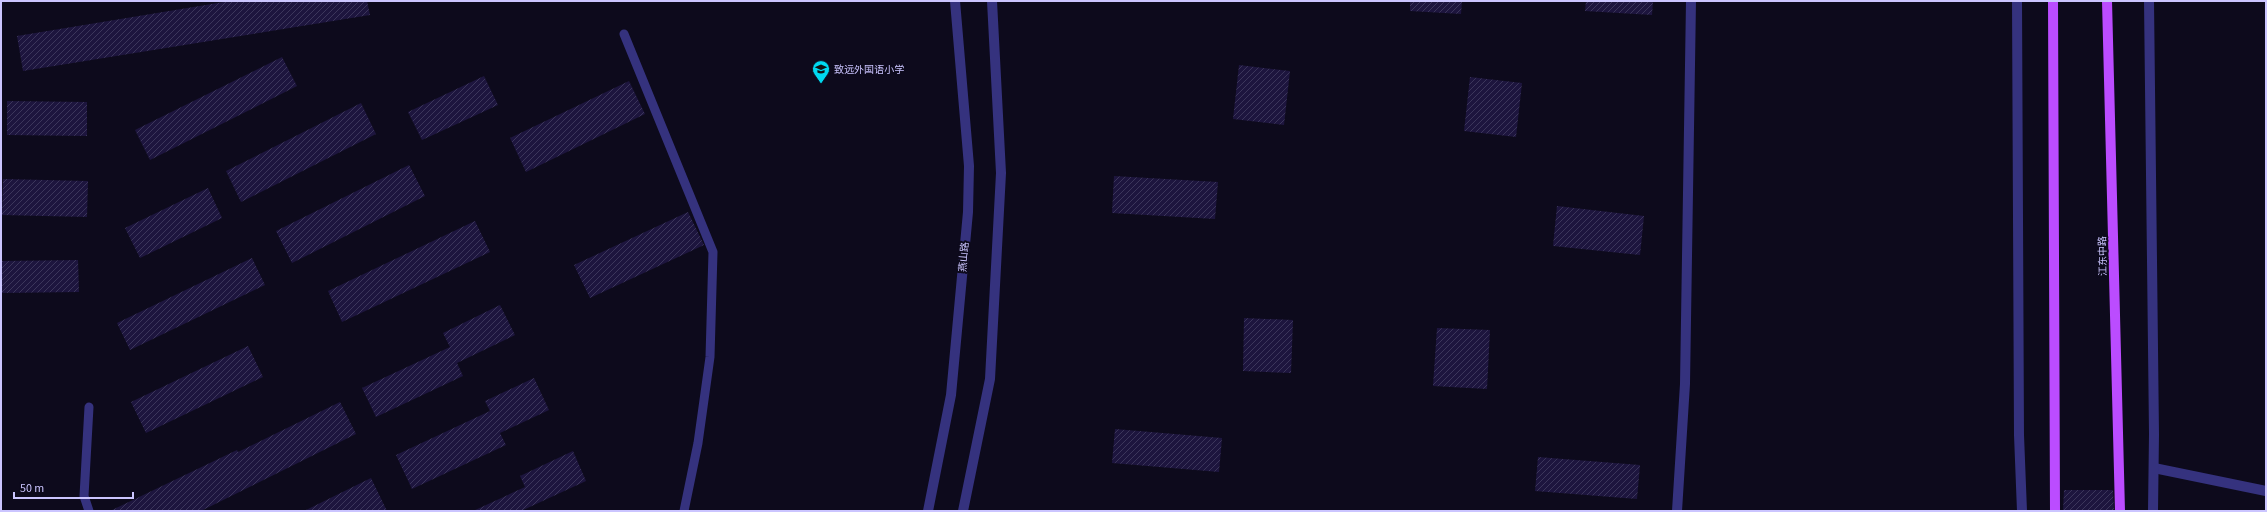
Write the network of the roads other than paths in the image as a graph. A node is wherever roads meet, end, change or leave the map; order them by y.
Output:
1 (955, 1) edge
2 (992, 1) edge
3 (1691, 1) edge
4 (2017, 1) edge
5 (2053, 1) edge
6 (2108, 1) edge
7 (2149, 1) edge
8 (624, 34) dead end
9 (89, 407) dead end
10 (2154, 468) junction
11 (2266, 491) edge
12 (89, 511) edge
13 (684, 511) edge
14 (928, 511) edge
15 (963, 511) edge
16 (1677, 511) edge
17 (2022, 511) edge
18 (2055, 511) edge
19 (2120, 511) edge
20 (2153, 511) edge

1 - 14 street, 燕山路
2 - 15 street
3 - 16 street
4 - 17 street
5 - 18 main road
6 - 19 main road, 江东中路
7 - 10 street
8 - 13 lane
9 - 12 lane
10 - 11 street
10 - 20 street

